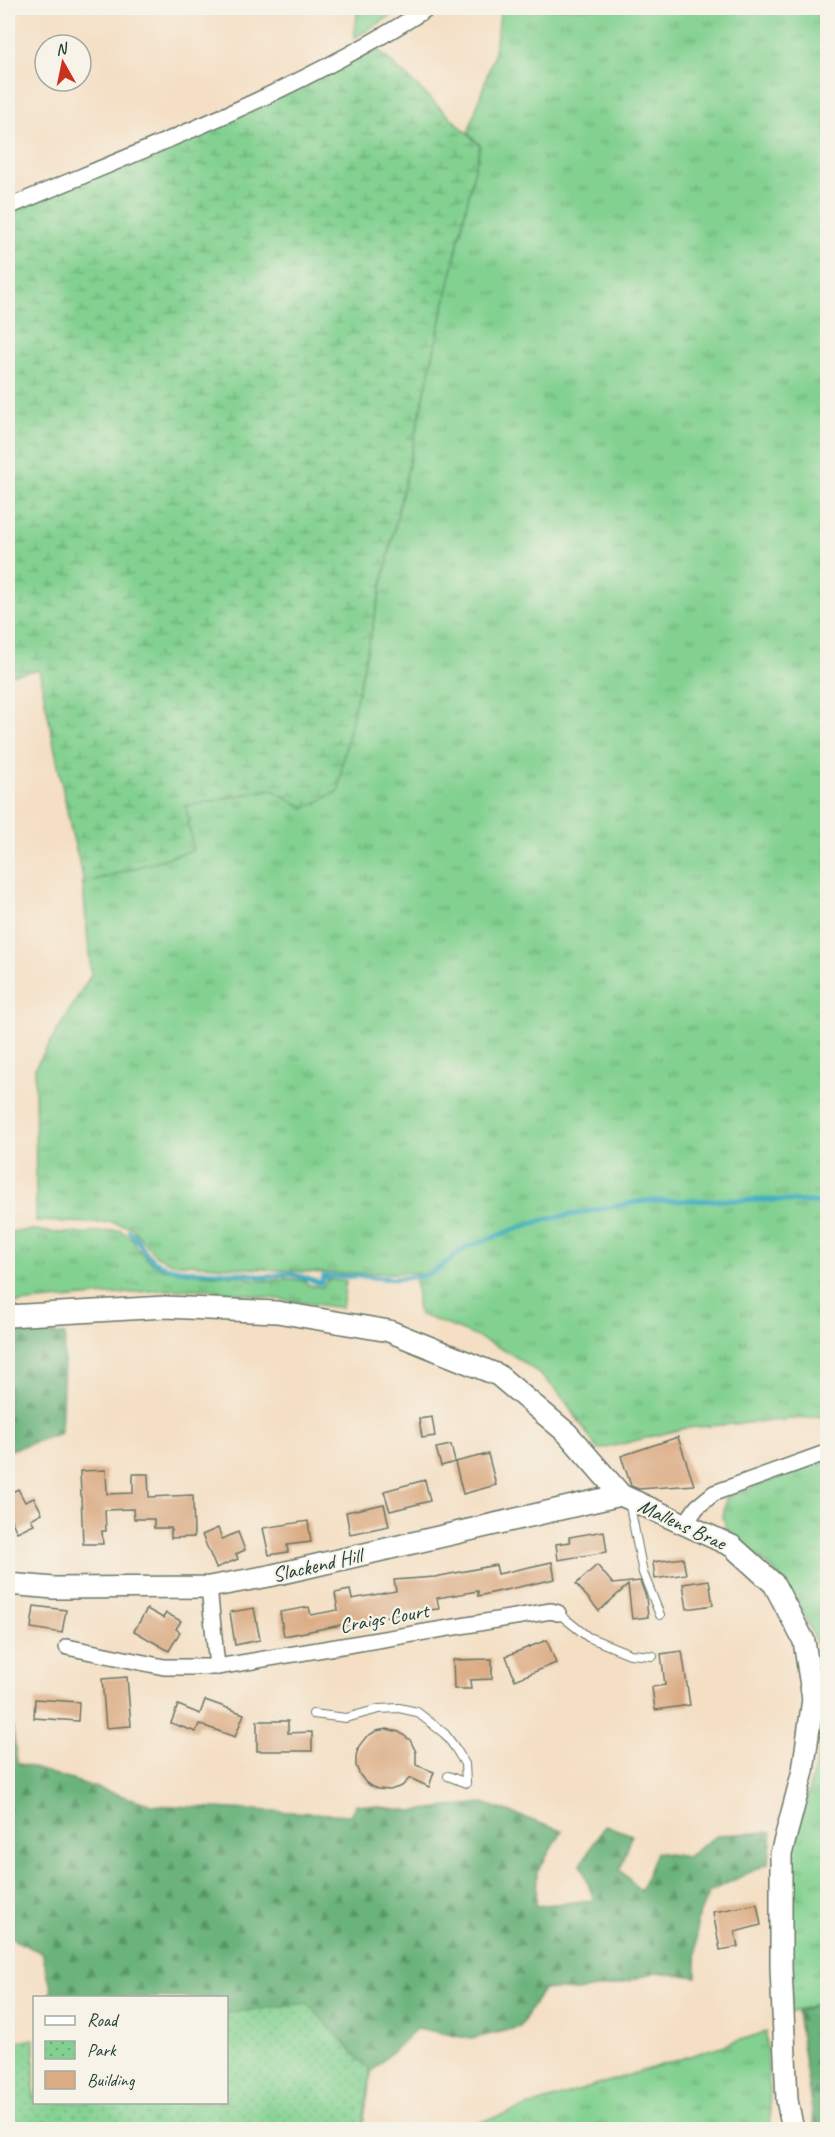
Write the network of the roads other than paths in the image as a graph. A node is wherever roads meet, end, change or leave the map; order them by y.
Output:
1 (428, 8) edge
2 (8, 207) edge
3 (8, 1316) edge
4 (828, 1452) edge
5 (625, 1497) junction
6 (685, 1524) junction
7 (8, 1584) edge
8 (209, 1587) junction
9 (558, 1613) joint
10 (660, 1615) dead end
11 (67, 1647) dead end
12 (653, 1656) dead end
13 (217, 1667) junction
14 (313, 1714) dead end
15 (448, 1776) dead end
16 (794, 2130) edge

1 - 2 street
3 - 5 main road
4 - 6 street
5 - 6 main road, Mallens Brae
5 - 8 main road, Slackend Hill
5 - 10 lane
6 - 16 main road, Mallens Brae
7 - 8 main road, Slackend Hill
8 - 13 street
9 - 12 lane
9 - 13 street, Craigs Court
11 - 13 street, Craigs Court
14 - 15 lane

